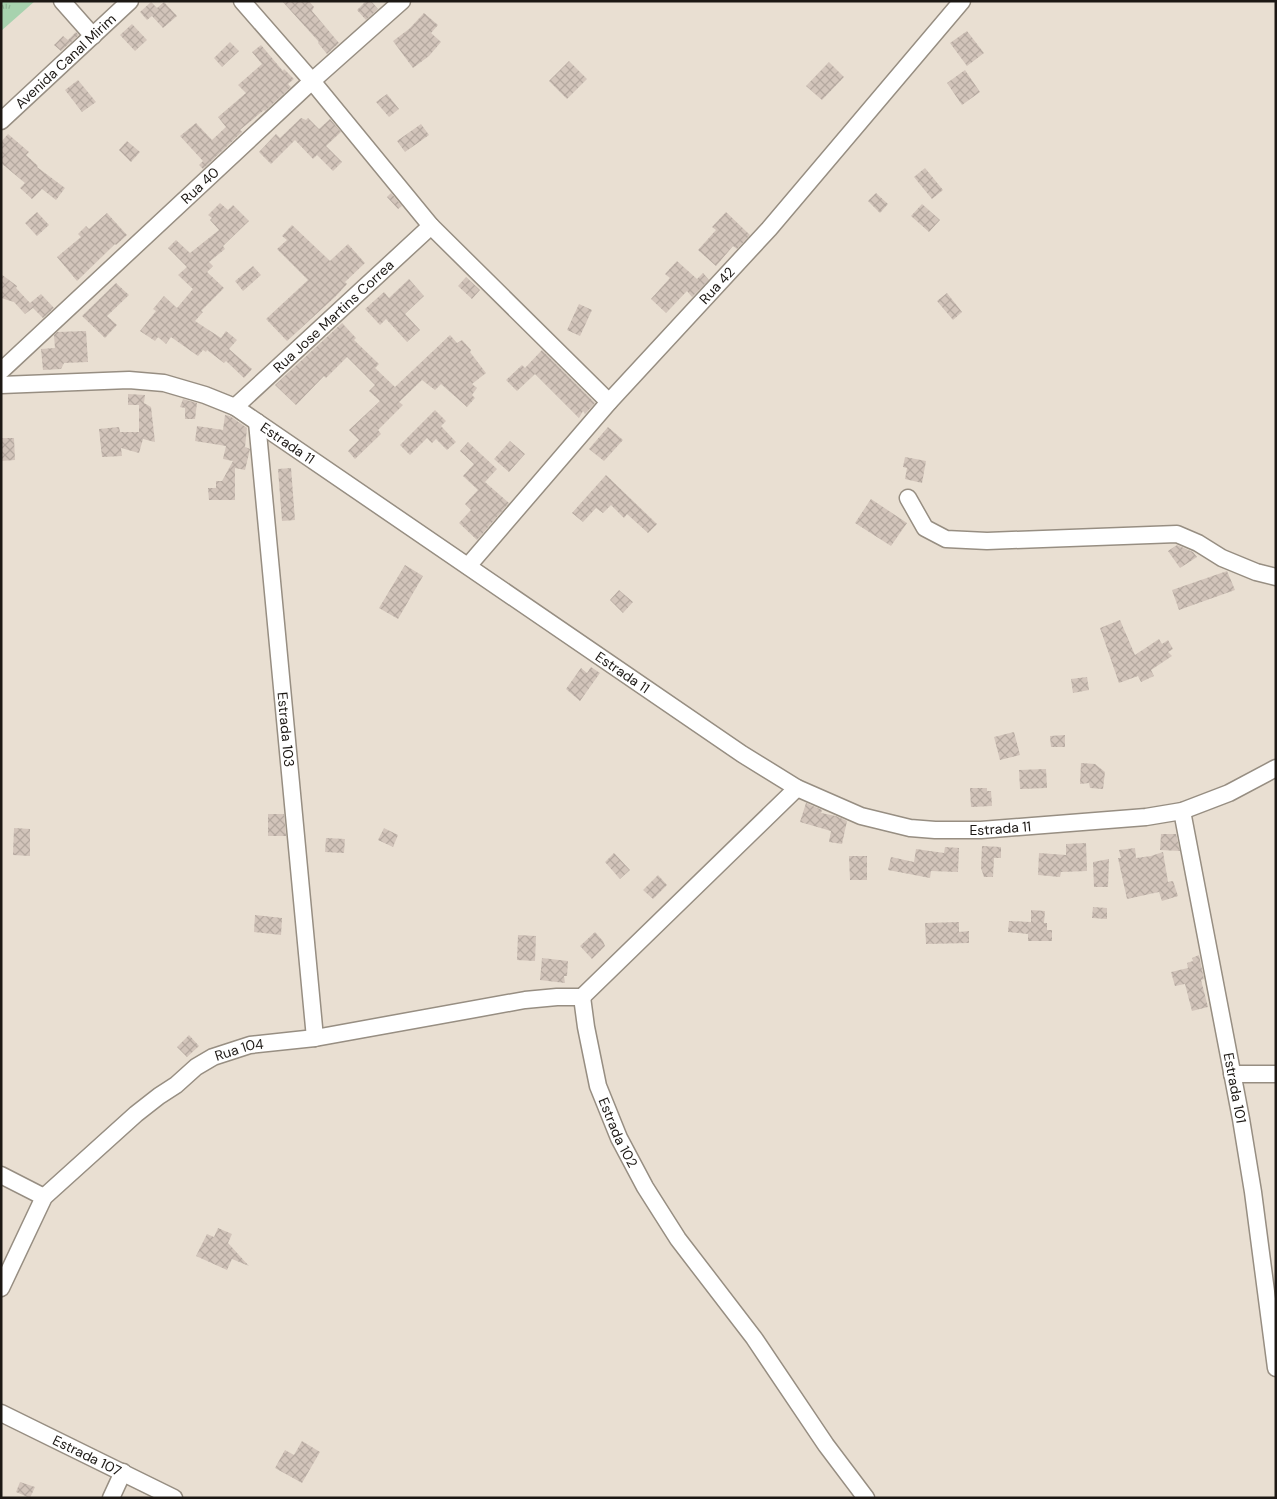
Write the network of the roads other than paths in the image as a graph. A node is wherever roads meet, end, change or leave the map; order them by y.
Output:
1 (62, 1) edge
2 (130, 1) edge
3 (242, 1) edge
4 (402, 1) edge
5 (962, 1) edge
6 (93, 36) junction
7 (312, 81) junction
8 (1, 121) edge
9 (432, 226) junction
10 (1, 371) edge
11 (1, 385) edge
12 (609, 402) junction
13 (235, 407) junction
14 (257, 422) junction
15 (908, 498) dead end
16 (468, 566) junction
17 (1276, 577) edge
18 (1276, 768) edge
19 (797, 788) junction
20 (1182, 811) junction
21 (582, 998) junction
22 (316, 1038) junction
23 (1232, 1074) junction
24 (1276, 1074) edge
25 (1, 1175) edge
26 (44, 1197) junction
27 (1, 1288) edge
28 (1276, 1368) edge
29 (1, 1413) edge
30 (123, 1472) junction
31 (111, 1498) edge
32 (174, 1498) edge
33 (866, 1498) edge

1 - 6 street
2 - 6 street, Avenida Canal Mirim
3 - 7 street
4 - 7 street, Rua 40
5 - 12 street, Rua 42
6 - 8 street, Avenida Canal Mirim
7 - 9 street
7 - 10 street, Rua 40
9 - 12 street
9 - 13 street, Rua Jose Martins Correa
11 - 13 street, Estrada 11
12 - 16 street, Rua 42
13 - 14 street, Estrada 11
14 - 16 street, Estrada 11
14 - 22 street, Estrada 103
15 - 17 street
16 - 19 street, Estrada 11
18 - 20 street, Estrada 11
19 - 20 street, Estrada 11
19 - 21 street
20 - 23 street, Estrada 101
21 - 22 street, Rua 104
21 - 33 street, Estrada 102
22 - 26 street, Rua 104
23 - 24 street
23 - 28 street, Estrada 101
25 - 26 street
26 - 27 street, Rua 104
29 - 30 street, Estrada 107
30 - 31 street
30 - 32 street, Estrada 107

